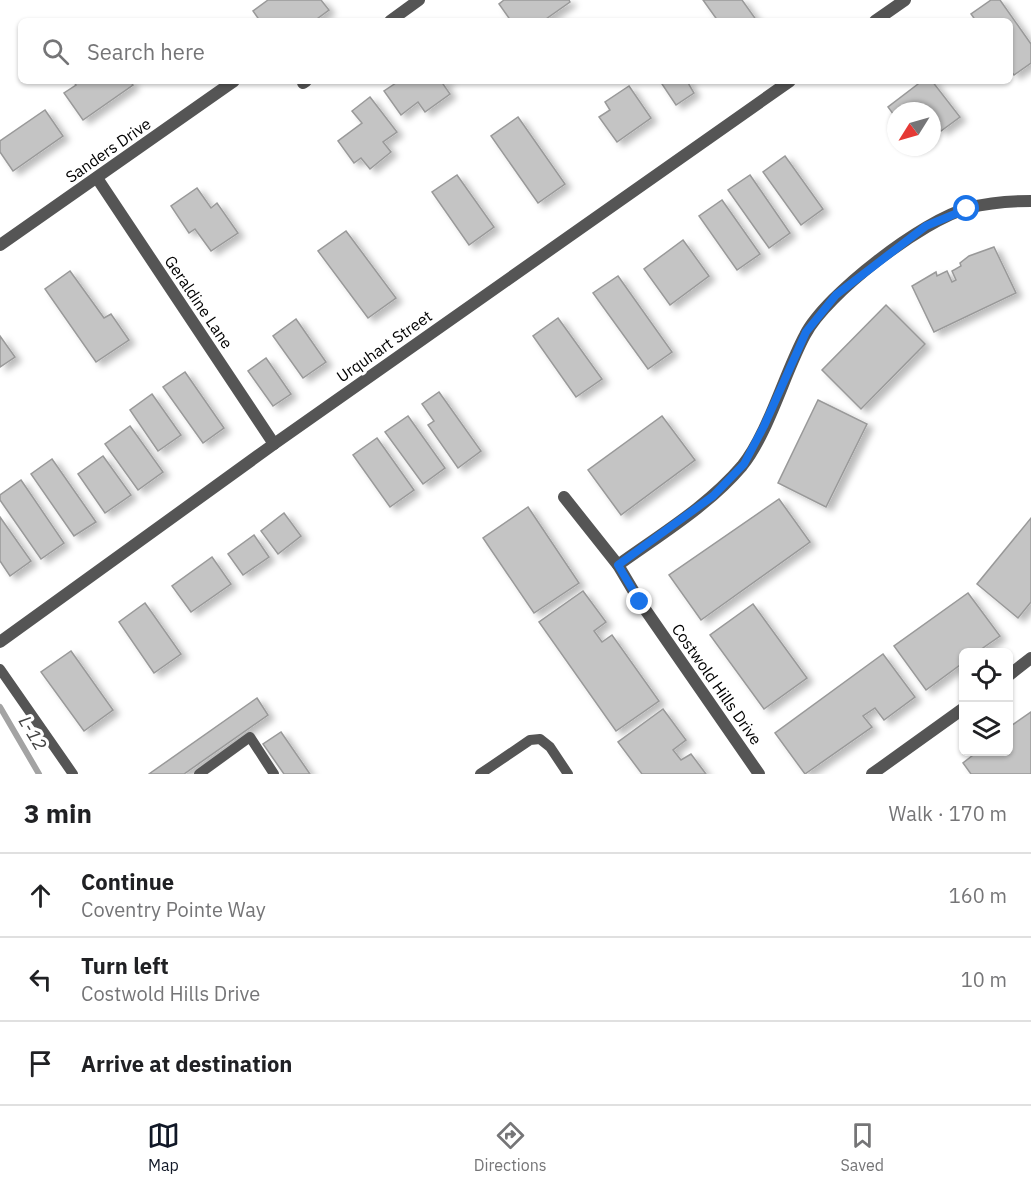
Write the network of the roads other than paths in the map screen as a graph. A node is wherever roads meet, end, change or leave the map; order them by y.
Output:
1 (419, 0) edge
2 (905, 0) edge
3 (394, 18) edge
4 (879, 18) edge
5 (230, 84) edge
6 (786, 84) edge
7 (97, 178) junction
8 (1031, 201) edge
9 (0, 245) edge
10 (274, 444) junction
11 (564, 497) dead end
12 (618, 565) junction
13 (0, 642) edge
14 (1031, 658) edge
15 (0, 669) edge
16 (1013, 672) edge
17 (959, 711) edge
18 (73, 774) edge
19 (200, 774) edge
20 (274, 774) edge
21 (480, 774) edge
22 (568, 774) edge
23 (759, 774) edge
24 (872, 774) edge

1 - 3 street
2 - 4 street
5 - 7 street, Sanders Drive
6 - 10 street, Urquhart Street
7 - 9 street, Sanders Drive
7 - 10 street, Geraldine Lane
8 - 12 street
10 - 13 street, Urquhart Street
11 - 12 street, Costwold Hills Drive
12 - 23 street, Costwold Hills Drive
14 - 16 street
15 - 18 lane
17 - 24 street
19 - 20 lane
21 - 22 lane

